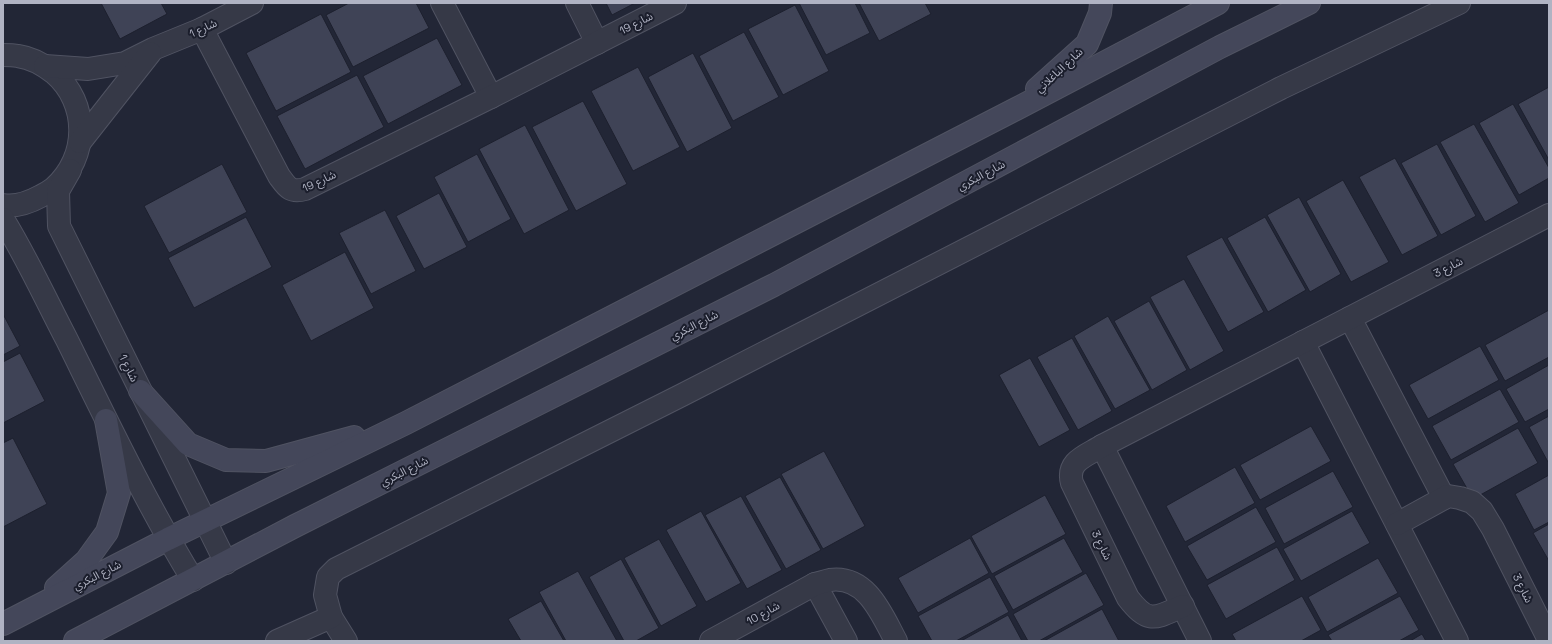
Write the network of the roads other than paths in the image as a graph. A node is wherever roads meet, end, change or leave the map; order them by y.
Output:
1 (252, 3) edge
2 (442, 3) edge
3 (577, 3) edge
4 (675, 3) edge
5 (1101, 3) edge
6 (1218, 3) edge
7 (1309, 3) edge
8 (1459, 3) edge
9 (202, 29) junction
10 (597, 43) junction
11 (153, 49) junction
12 (8, 52) edge
13 (45, 66) junction
14 (491, 98) junction
15 (1016, 109) junction
16 (80, 142) junction
17 (70, 170) junction
18 (3, 205) edge
19 (3, 219) edge
20 (1548, 219) edge
21 (1350, 318) junction
22 (1303, 342) junction
23 (140, 391) junction
24 (106, 420) junction
25 (406, 423) junction
26 (1102, 446) junction
27 (1444, 498) junction
28 (204, 521) junction
29 (1398, 524) junction
30 (168, 539) junction
31 (226, 563) junction
32 (193, 580) junction
33 (815, 584) junction
34 (1183, 606) junction
35 (32, 609) junction
36 (331, 617) junction
37 (3, 624) edge
38 (1549, 640) edge
39 (75, 641) edge
40 (277, 641) edge
41 (346, 641) edge
42 (711, 641) edge
43 (846, 641) edge
44 (896, 641) edge
45 (1200, 641) edge
46 (1457, 641) edge

1 - 9 street, شارع 1
2 - 14 street
3 - 10 street
4 - 10 street, شارع 19
5 - 15 main road, شارع الباغلاني
6 - 15 main road, شارع البكري
7 - 31 main road, شارع البكري
8 - 36 street
9 - 11 street, شارع 1
9 - 14 street, شارع 19
10 - 14 street, شارع 19
11 - 13 street, شارع 1
11 - 16 street, شارع 1
12 - 13 street
13 - 16 street
15 - 25 main road, شارع البكري
16 - 17 street
17 - 18 street
17 - 23 street, شارع 1
19 - 24 street
20 - 21 street, شارع 3
21 - 22 street, شارع 3
21 - 27 street
22 - 26 street, شارع 3
22 - 29 street
23 - 25 main road
23 - 28 street, شارع 1
24 - 30 street
24 - 35 main road
25 - 28 main road, شارع البكري
26 - 34 street
26 - 34 street, شارع 3
27 - 29 street
27 - 38 street, شارع 3
28 - 30 main road, شارع البكري
28 - 31 street, شارع 1
29 - 46 street
30 - 32 street
30 - 35 main road, شارع البكري
31 - 32 main road, شارع البكري
32 - 39 main road, شارع البكري
33 - 42 street, شارع 10
33 - 43 street
33 - 44 street, شارع 10
34 - 45 street
35 - 37 main road, شارع البكري
36 - 40 street
36 - 41 street

